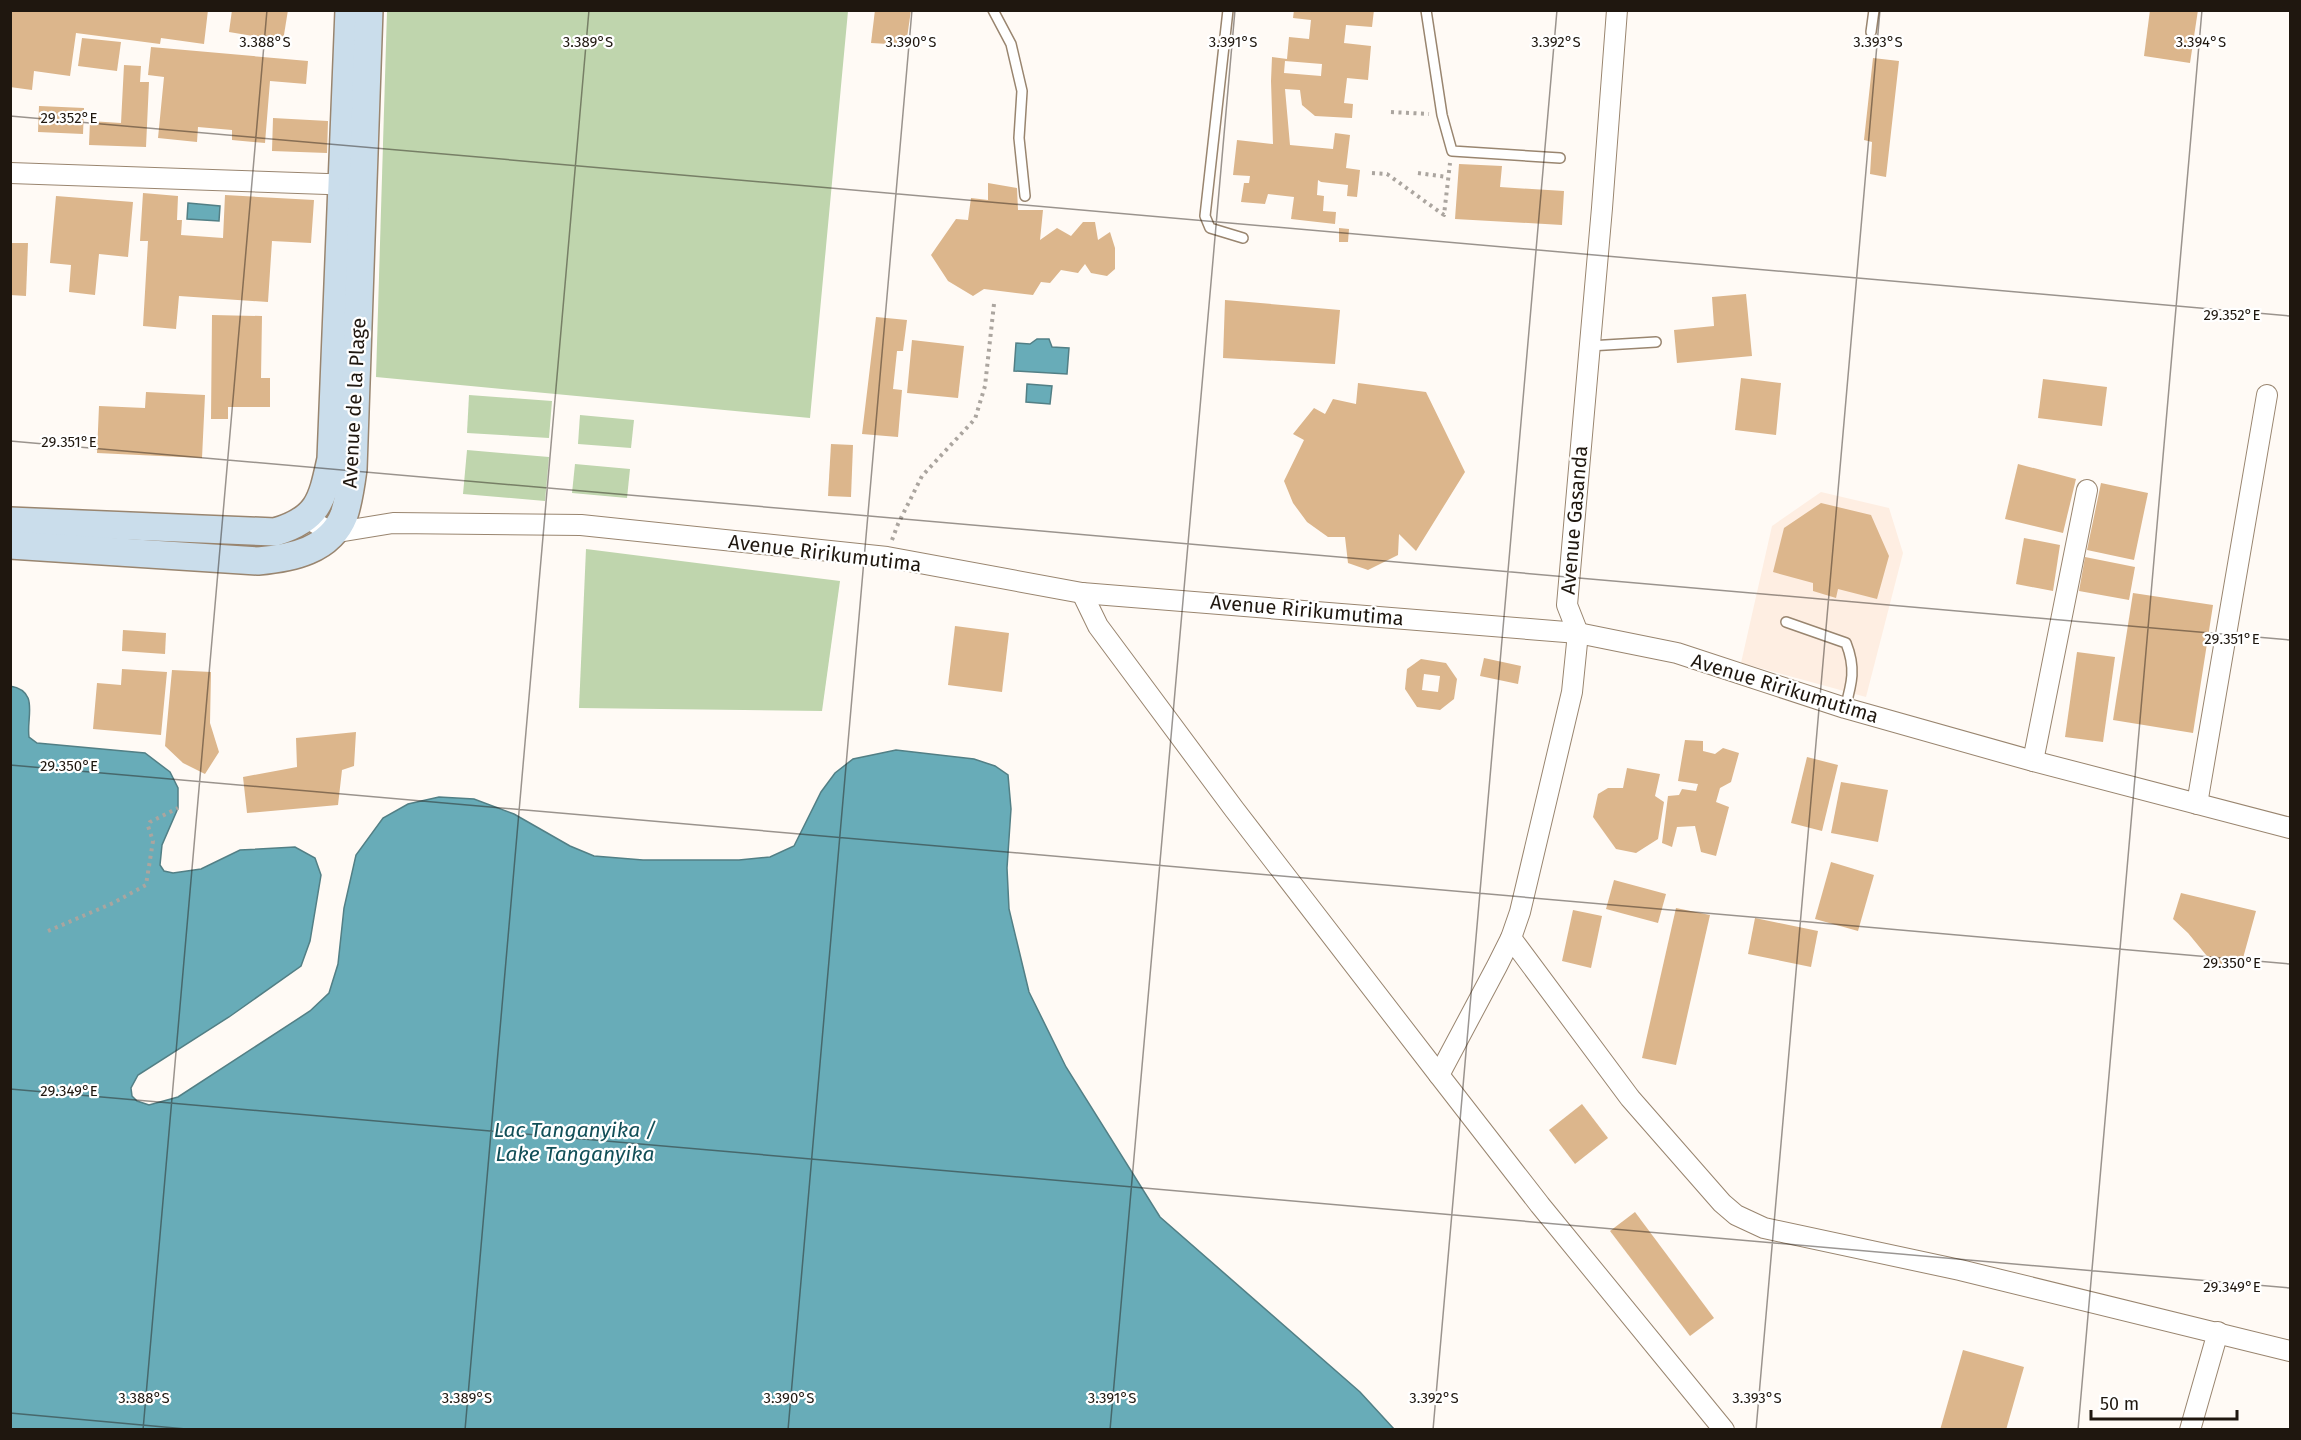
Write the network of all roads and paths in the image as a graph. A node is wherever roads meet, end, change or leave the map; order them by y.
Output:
1 (349, 10) edge
2 (369, 10) edge
3 (993, 10) edge
4 (1228, 10) edge
5 (1426, 10) edge
6 (1617, 10) edge
7 (1874, 10) edge
8 (1871, 32) dead end
9 (1391, 112) dead end
10 (1442, 114) junction
11 (1452, 151) junction
12 (1560, 158) dead end
13 (10, 173) edge
14 (1372, 173) dead end
15 (1418, 173) dead end
16 (1448, 177) junction
17 (353, 185) junction
18 (1025, 196) dead end
19 (1243, 238) dead end
20 (994, 304) dead end
21 (1656, 342) dead end
22 (1589, 346) junction
23 (2267, 394) dead end
24 (2088, 490) dead end
25 (307, 518) junction
26 (10, 521) edge
27 (332, 533) junction
28 (10, 545) edge
29 (887, 557) junction
30 (1082, 593) junction
31 (1786, 622) dead end
32 (1578, 633) junction
33 (1845, 708) junction
34 (2032, 761) junction
35 (2197, 804) junction
36 (178, 808) dead end
37 (2290, 828) edge
38 (48, 931) dead end
39 (1511, 939) junction
40 (1438, 1075) junction
41 (2218, 1332) junction
42 (2290, 1351) edge
43 (1724, 1430) edge
44 (2190, 1430) edge

1 - 17 main road, Avenue de la Plage
2 - 17 main road, Avenue de la Plage
3 - 18 lane
4 - 19 lane
5 - 10 lane
6 - 22 street, Avenue Gasanda
7 - 8 lane
9 - 10 path
10 - 11 lane
11 - 12 lane
11 - 16 path
13 - 17 street
14 - 16 path
15 - 16 path
17 - 25 main road, Avenue de la Plage
17 - 27 main road, Avenue de la Plage
20 - 29 path
21 - 22 lane
22 - 32 street, Avenue Gasanda
23 - 35 street
24 - 34 street
25 - 26 main road
25 - 27 street
27 - 28 main road, Avenue de la Plage
27 - 29 street, Avenue Ririkumutima
29 - 30 street, Avenue Ririkumutima
30 - 32 street, Avenue Ririkumutima
30 - 40 street
31 - 33 lane
32 - 33 street, Avenue Ririkumutima
32 - 39 street, Avenue Gasanda
33 - 34 street, Avenue Ririkumutima
34 - 35 street, Avenue Ririkumutima
35 - 37 street, Avenue Ririkumutima
36 - 38 path
39 - 40 street, Avenue Gasanda
39 - 41 street
40 - 43 street
41 - 42 street
41 - 44 street

